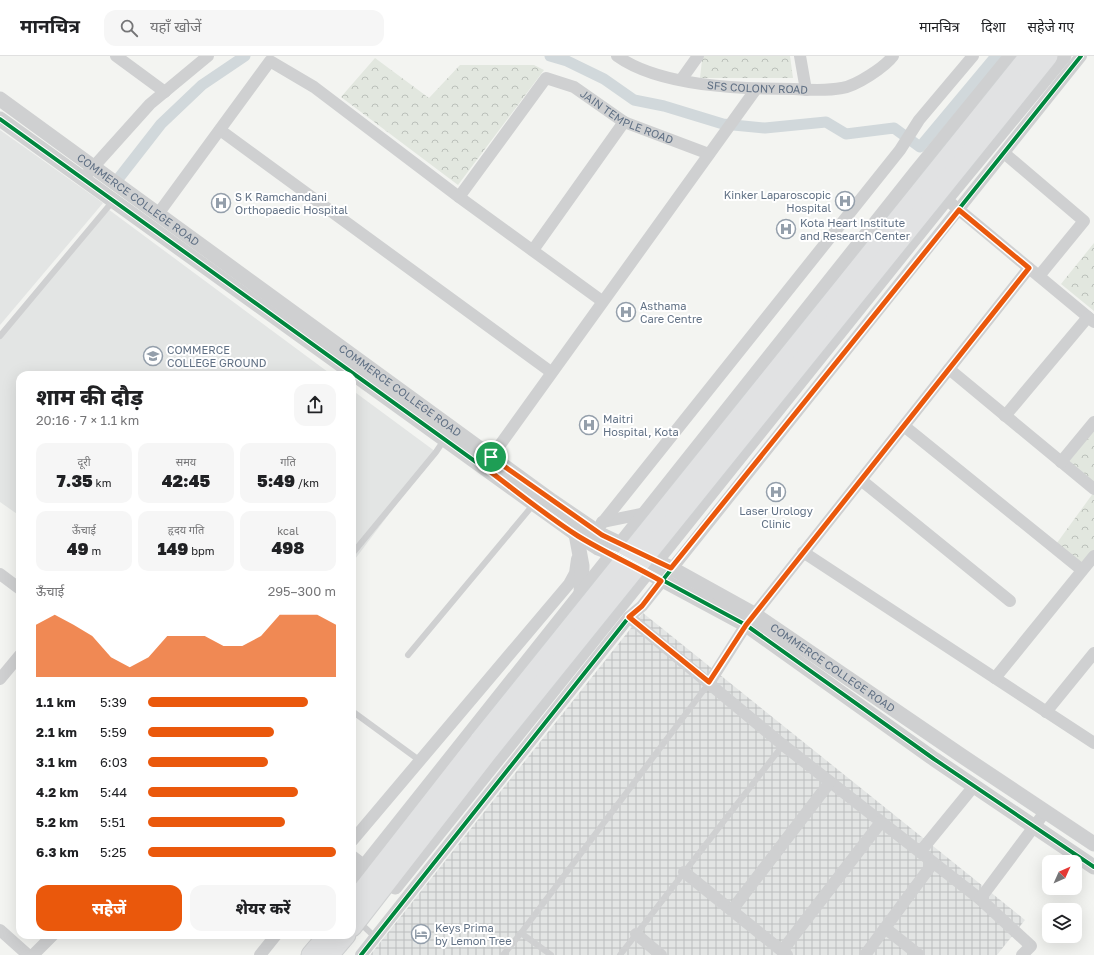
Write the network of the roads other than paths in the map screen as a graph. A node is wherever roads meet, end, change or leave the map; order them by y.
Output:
1 (116, 56) edge
2 (208, 56) edge
3 (617, 56) edge
4 (698, 56) edge
5 (800, 56) edge
6 (893, 56) edge
7 (973, 56) edge
8 (1011, 56) edge
9 (1029, 56) edge
10 (1048, 56) edge
11 (1064, 56) edge
12 (1082, 56) edge
13 (681, 80) junction
14 (756, 89) junction
15 (806, 90) junction
16 (165, 92) junction
17 (0, 99) edge
18 (0, 119) edge
19 (624, 122) junction
20 (220, 130) junction
21 (1004, 153) junction
22 (709, 154) junction
23 (93, 166) junction
24 (84, 179) junction
25 (459, 197) junction
26 (946, 199) junction
27 (114, 202) junction
28 (959, 210) junction
29 (158, 214) junction
30 (1089, 224) edge
31 (533, 250) junction
32 (1029, 268) junction
33 (1039, 276) junction
34 (602, 301) junction
35 (1091, 319) edge
36 (0, 336) edge
37 (949, 369) junction
38 (349, 371) edge
39 (551, 372) junction
40 (356, 376) edge
41 (1005, 416) junction
42 (1094, 422) edge
43 (904, 426) junction
44 (444, 439) junction
45 (487, 462) junction
46 (1061, 462) junction
47 (861, 480) junction
48 (1094, 489) edge
49 (534, 504) junction
50 (646, 513) junction
51 (680, 530) junction
52 (587, 539) junction
53 (694, 540) junction
54 (356, 549) edge
55 (618, 549) junction
56 (804, 552) junction
57 (1094, 556) edge
58 (655, 561) junction
59 (671, 568) junction
60 (1082, 570) junction
61 (646, 572) junction
62 (0, 574) edge
63 (661, 581) junction
64 (16, 587) edge
65 (581, 595) junction
66 (1010, 601) dead end
67 (629, 617) junction
68 (750, 619) junction
69 (1094, 653) edge
70 (408, 655) dead end
71 (16, 659) edge
72 (995, 678) junction
73 (0, 679) edge
74 (709, 682) junction
75 (1046, 712) junction
76 (356, 714) edge
77 (1094, 743) edge
78 (485, 744) junction
79 (783, 745) junction
80 (419, 760) junction
81 (830, 782) junction
82 (974, 786) junction
83 (1045, 812) junction
84 (881, 822) junction
85 (1033, 826) junction
86 (356, 836) edge
87 (1094, 844) edge
88 (920, 852) junction
89 (359, 862) edge
90 (933, 863) junction
91 (1094, 867) edge
92 (684, 872) junction
93 (980, 899) junction
94 (732, 910) junction
95 (356, 917) edge
96 (885, 928) junction
97 (0, 930) edge
98 (521, 933) junction
99 (636, 934) junction
100 (375, 937) junction
101 (49, 939) edge
102 (273, 939) edge
103 (325, 939) edge
104 (343, 939) edge
105 (784, 953) edge
106 (28, 955) edge
107 (33, 955) edge
108 (260, 955) edge
109 (311, 955) edge
110 (329, 955) edge
111 (361, 955) edge
112 (503, 955) edge
113 (551, 955) edge
114 (620, 955) edge
115 (661, 955) edge
116 (865, 955) edge
117 (919, 955) edge
118 (1022, 955) edge

1 - 16 street
2 - 16 street
3 - 13 street, SFS COLONY ROAD
4 - 13 street
5 - 15 street
6 - 15 street, SFS COLONY ROAD
7 - 52 street
8 - 50 street
9 - 78 main road, bridge
10 - 78 main road, bridge
11 - 26 street
12 - 21 street
13 - 14 street, SFS COLONY ROAD
14 - 15 street, SFS COLONY ROAD
14 - 22 street
16 - 23 street
17 - 23 street, COMMERCE COLLEGE ROAD
18 - 24 street
19 - 22 street, JAIN TEMPLE ROAD
19 - 25 street, JAIN TEMPLE ROAD
19 - 31 street
20 - 25 street
20 - 29 street
20 - 39 street
21 - 28 street
21 - 30 street
22 - 34 street
23 - 24 street
23 - 29 street, COMMERCE COLLEGE ROAD
24 - 27 street
25 - 31 street
26 - 28 street
26 - 51 street
27 - 36 lane
27 - 38 street
28 - 32 street
28 - 53 street
29 - 45 street, COMMERCE COLLEGE ROAD
30 - 33 street
31 - 34 street
32 - 33 street
32 - 37 street
33 - 35 street
34 - 39 street
35 - 41 street
37 - 41 street
37 - 43 street
39 - 45 street
40 - 44 street
41 - 46 street
42 - 46 street
43 - 47 street
43 - 60 street
44 - 45 street
44 - 54 lane
45 - 49 street
45 - 52 street, COMMERCE COLLEGE ROAD
46 - 48 street
47 - 56 street
47 - 66 street
49 - 52 street
49 - 70 lane
50 - 52 street
50 - 55 street
51 - 53 street
51 - 58 street
52 - 55 street
52 - 65 street
52 - 80 street
53 - 59 street
55 - 58 street, COMMERCE COLLEGE ROAD
55 - 61 street
55 - 65 street
56 - 68 street
56 - 72 street
57 - 60 street
58 - 59 street, COMMERCE COLLEGE ROAD
58 - 61 street
59 - 63 street
59 - 68 street, COMMERCE COLLEGE ROAD
60 - 72 street
61 - 63 street
61 - 95 street
62 - 64 street
63 - 67 street
63 - 68 street
65 - 89 street
67 - 74 street
67 - 100 street
68 - 74 street
68 - 82 street
68 - 83 street, COMMERCE COLLEGE ROAD
69 - 75 street
71 - 73 street
72 - 75 street
74 - 79 street
74 - 98 lane
75 - 77 street
76 - 80 lane
78 - 95 main road
79 - 81 street
79 - 92 lane
80 - 86 street
81 - 84 street
81 - 94 street
82 - 85 street
82 - 88 street
83 - 85 street
83 - 87 street, COMMERCE COLLEGE ROAD
84 - 88 street
84 - 105 street
85 - 91 street
85 - 93 street
88 - 90 street
90 - 93 street
90 - 96 street
92 - 94 street
92 - 99 lane
93 - 118 street
94 - 105 street
95 - 100 lane
96 - 116 street
96 - 117 street
97 - 106 street
98 - 112 lane
98 - 113 lane
99 - 114 lane
99 - 115 street
100 - 111 street
101 - 107 street
102 - 108 street
103 - 109 main road
104 - 110 main road

